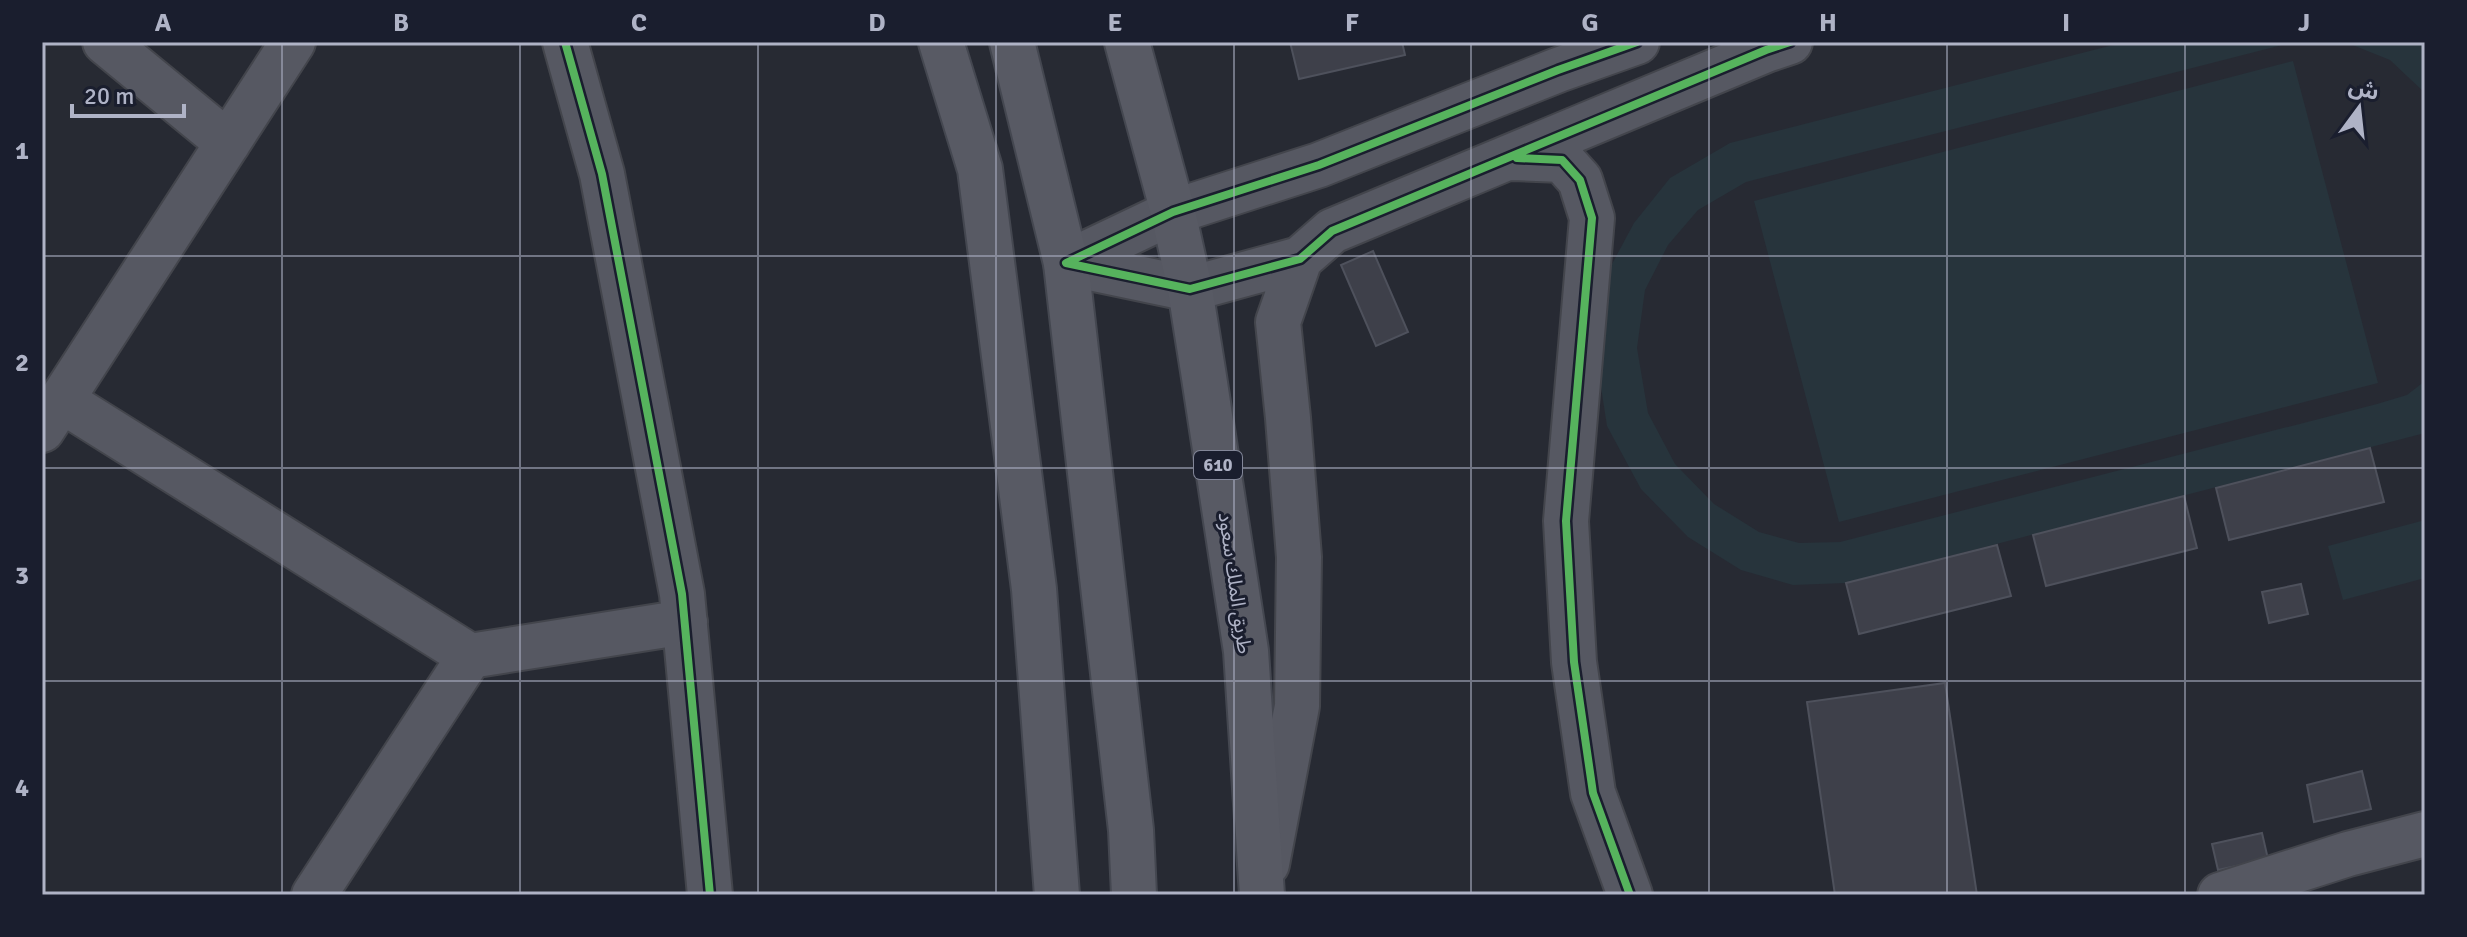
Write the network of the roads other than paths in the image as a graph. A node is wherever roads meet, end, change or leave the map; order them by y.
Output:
1 (105, 42) edge
2 (293, 42) edge
3 (565, 42) edge
4 (941, 42) edge
5 (1012, 42) edge
6 (1127, 42) edge
7 (1637, 42) edge
8 (1790, 42) edge
9 (228, 143) junction
10 (1509, 158) junction
11 (1173, 212) junction
12 (1300, 259) junction
13 (1066, 263) junction
14 (1190, 289) junction
15 (52, 415) edge
16 (685, 622) junction
17 (470, 656) junction
18 (2425, 834) edge
19 (1262, 892) edge
20 (314, 895) edge
21 (710, 895) edge
22 (1057, 895) edge
23 (1134, 895) edge
24 (1630, 895) edge
25 (2220, 895) edge

1 - 9 street
2 - 9 street
3 - 16 street
4 - 22 main road
5 - 13 main road
6 - 11 main road, طريق الملك سعود / 610
7 - 11 street
8 - 10 street
9 - 15 street
10 - 12 street
10 - 24 street
11 - 13 street
11 - 14 main road, طريق الملك سعود / 610
12 - 14 street
12 - 19 street
13 - 14 street
13 - 23 main road
14 - 19 main road, طريق الملك سعود / 610
15 - 17 street
16 - 17 street
16 - 21 street
17 - 20 street
18 - 25 street

